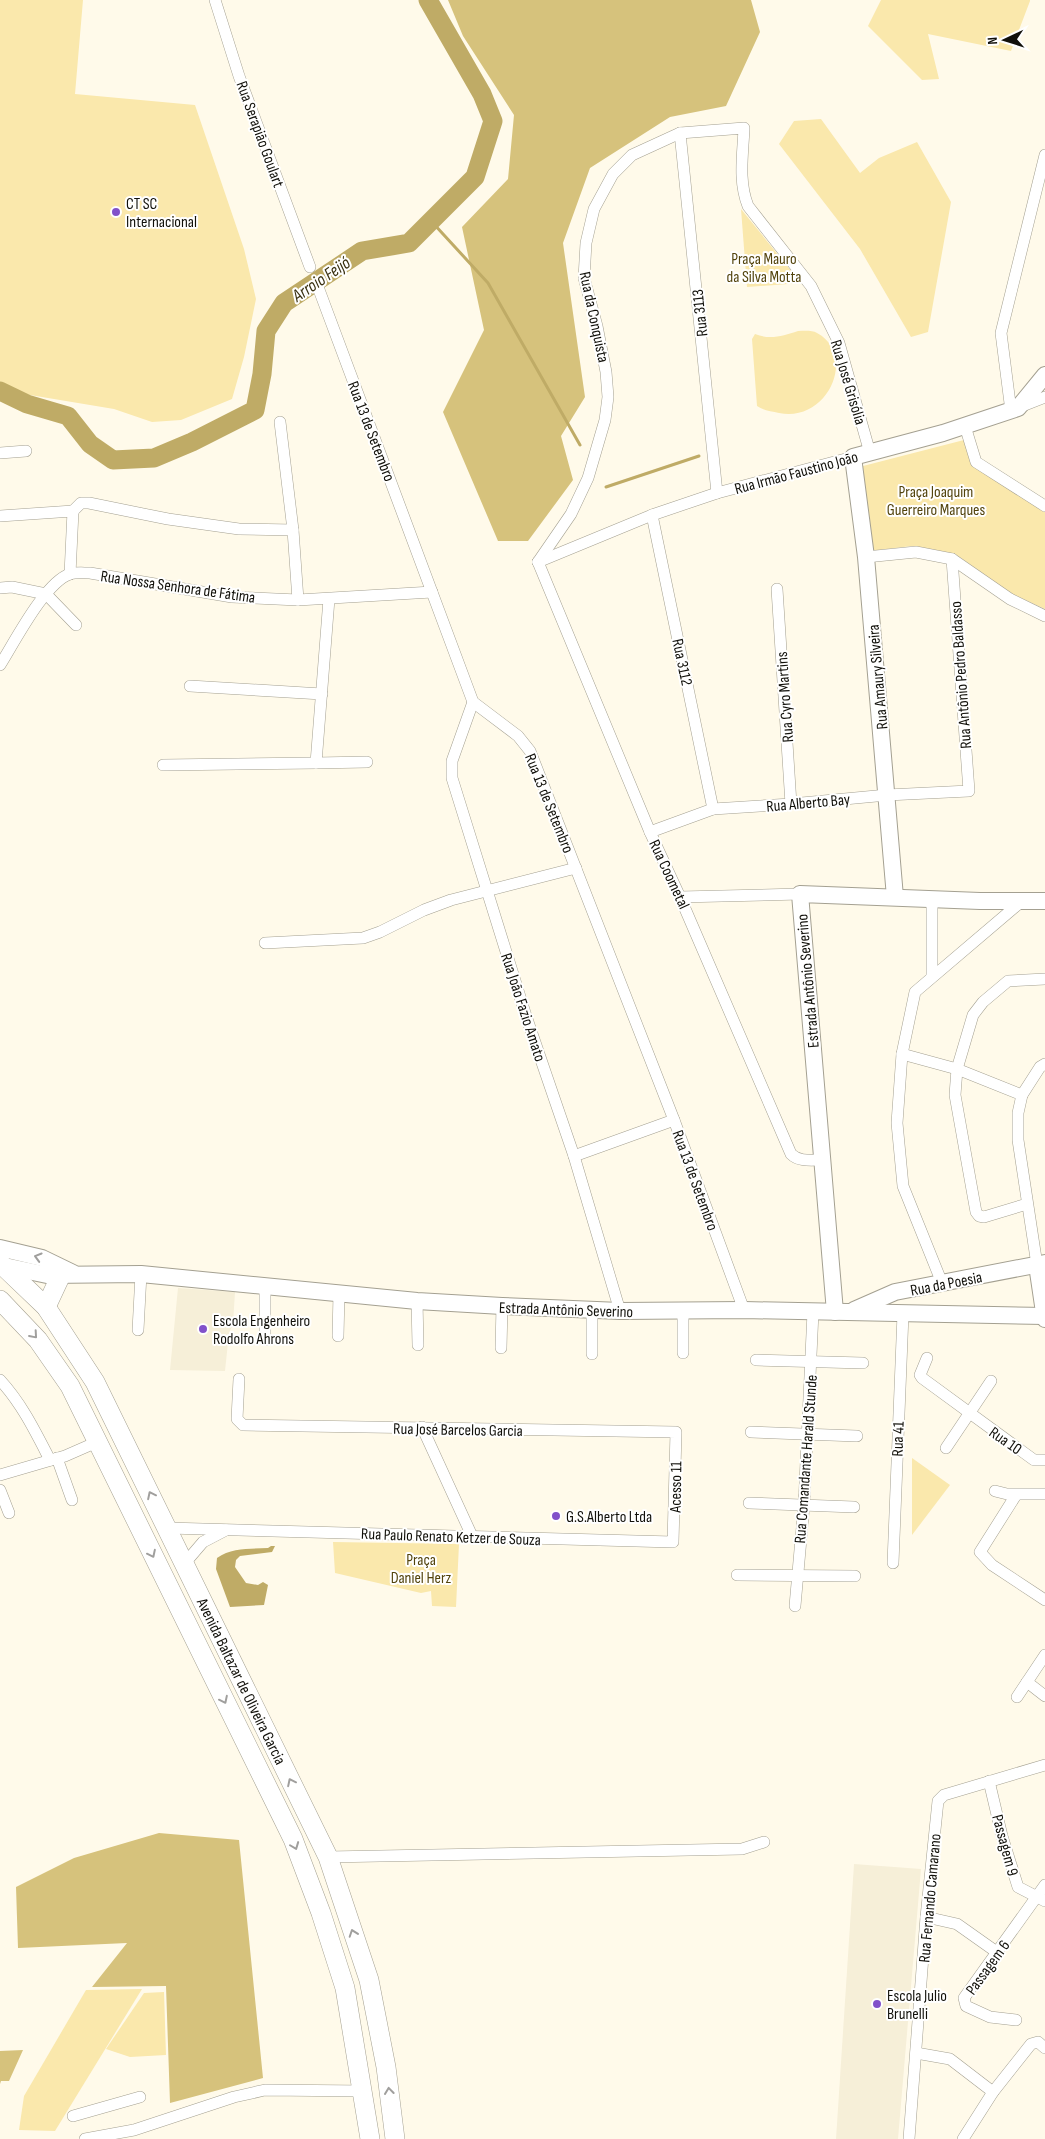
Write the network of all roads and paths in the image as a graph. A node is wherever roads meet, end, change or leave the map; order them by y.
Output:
1 (216, 0) edge
2 (744, 128) joint
3 (680, 133) junction
4 (1045, 155) edge
5 (310, 267) dead end
6 (318, 287) dead end
7 (1045, 375) edge
8 (1045, 397) edge
9 (1015, 409) junction
10 (280, 422) dead end
11 (965, 426) junction
12 (26, 451) dead end
13 (870, 453) junction
14 (0, 454) edge
15 (854, 457) junction
16 (717, 493) junction
17 (1045, 506) edge
18 (73, 510) junction
19 (652, 515) junction
20 (0, 516) edge
21 (293, 530) junction
22 (866, 557) junction
23 (952, 559) junction
24 (538, 562) junction
25 (70, 574) junction
26 (0, 588) edge
27 (777, 590) dead end
28 (432, 592) junction
29 (46, 594) junction
30 (329, 599) junction
31 (298, 600) junction
32 (1045, 616) edge
33 (76, 624) dead end
34 (0, 665) edge
35 (190, 686) dead end
36 (322, 694) junction
37 (473, 702) junction
38 (367, 762) dead end
39 (316, 763) junction
40 (163, 765) dead end
41 (969, 791) joint
42 (888, 795) junction
43 (791, 804) junction
44 (713, 809) junction
45 (650, 832) junction
46 (576, 868) junction
47 (488, 889) junction
48 (800, 894) junction
49 (680, 897) junction
50 (895, 897) junction
51 (932, 899) junction
52 (1022, 901) junction
53 (1045, 901) edge
54 (265, 943) dead end
55 (932, 976) junction
56 (1045, 979) edge
57 (902, 1054) junction
58 (1045, 1064) edge
59 (957, 1069) junction
60 (1022, 1095) junction
61 (674, 1120) junction
62 (574, 1156) junction
63 (822, 1160) junction
64 (1027, 1204) junction
65 (0, 1248) edge
66 (1041, 1264) edge
67 (2, 1265) edge
68 (67, 1274) junction
69 (141, 1274) junction
70 (942, 1283) junction
71 (265, 1285) junction
72 (339, 1294) junction
73 (0, 1300) edge
74 (417, 1301) junction
75 (502, 1306) junction
76 (46, 1307) junction
77 (592, 1310) junction
78 (744, 1310) junction
79 (620, 1311) junction
80 (683, 1312) junction
81 (813, 1312) junction
82 (842, 1312) junction
83 (903, 1314) junction
84 (1045, 1317) edge
85 (138, 1330) dead end
86 (338, 1336) dead end
87 (265, 1340) dead end
88 (418, 1345) dead end
89 (501, 1348) dead end
90 (683, 1353) dead end
91 (592, 1354) dead end
92 (927, 1358) dead end
93 (756, 1360) dead end
94 (811, 1362) junction
95 (863, 1363) dead end
96 (239, 1379) dead end
97 (0, 1380) edge
98 (991, 1381) dead end
99 (969, 1414) junction
100 (422, 1427) junction
101 (676, 1432) joint
102 (750, 1432) dead end
103 (808, 1435) junction
104 (858, 1436) dead end
105 (97, 1442) junction
106 (946, 1448) dead end
107 (53, 1459) junction
108 (1045, 1460) edge
109 (0, 1476) edge
110 (0, 1490) edge
111 (995, 1491) dead end
112 (1016, 1494) junction
113 (1045, 1494) edge
114 (72, 1500) dead end
115 (749, 1503) dead end
116 (804, 1506) junction
117 (854, 1507) dead end
118 (9, 1513) dead end
119 (168, 1528) junction
120 (228, 1529) junction
121 (472, 1536) junction
122 (674, 1542) joint
123 (185, 1563) junction
124 (893, 1564) dead end
125 (737, 1575) dead end
126 (798, 1575) junction
127 (855, 1576) dead end
128 (1045, 1600) edge
129 (795, 1606) dead end
130 (1045, 1655) edge
131 (1027, 1682) junction
132 (1045, 1696) edge
133 (1017, 1697) dead end
134 (1045, 1765) edge
135 (989, 1781) junction
136 (764, 1842) dead end
137 (328, 1857) junction
138 (1045, 1884) edge
139 (1041, 1899) edge
140 (926, 1917) junction
141 (998, 1953) junction
142 (1016, 2020) dead end
143 (1045, 2048) edge
144 (916, 2053) junction
145 (364, 2091) junction
146 (994, 2092) junction
147 (140, 2097) dead end
148 (73, 2116) dead end
149 (85, 2139) edge
150 (370, 2139) edge
151 (395, 2139) edge
152 (909, 2139) edge
153 (963, 2139) edge

1 - 5 street, Rua Serapião Goulart
2 - 3 street, Rua da Conquista
2 - 13 street, Rua José Grisólia
3 - 16 street, Rua 3113
3 - 24 street, Rua da Conquista
4 - 9 street
6 - 28 street, Rua 13 de Setembro
7 - 9 street
8 - 9 street
9 - 11 street, Rua Irmão Faustino João
10 - 21 street
11 - 13 street, Rua Irmão Faustino João
11 - 17 street
12 - 14 street
13 - 15 street, Rua Irmão Faustino João
15 - 16 street, Rua Irmão Faustino João
15 - 22 street, Rua Amaury Silveira
16 - 19 street, Rua Irmão Faustino João
18 - 20 street
18 - 21 street
18 - 25 street
19 - 24 street, Rua Irmão Faustino João
19 - 44 street, Rua 3112
21 - 31 street
22 - 23 street
22 - 42 street, Rua Amaury Silveira
23 - 32 street
23 - 41 street, Rua Antônio Pedro Baldasso
24 - 45 street, Rua Coometal
25 - 29 street
25 - 31 street, Rua Nossa Senhora de Fátima
26 - 29 street
27 - 43 street, Rua Cyro Martins
28 - 30 street, Rua Nossa Senhora de Fátima
28 - 37 street, Rua 13 de Setembro
29 - 33 street
29 - 34 street
30 - 31 street, Rua Nossa Senhora de Fátima
30 - 36 street
35 - 36 street
36 - 39 street
37 - 46 street, Rua 13 de Setembro
37 - 47 street, Rua João Fazio Amato
38 - 39 street
39 - 40 street
41 - 42 street, Rua Alberto Bay
42 - 43 street, Rua Alberto Bay
42 - 50 street, Rua Amaury Silveira
43 - 44 street, Rua Alberto Bay
44 - 45 street, Rua Alberto Bay
45 - 49 street, Rua Coometal
46 - 47 street
46 - 61 street, Rua 13 de Setembro
47 - 54 street
47 - 62 street, Rua João Fazio Amato
48 - 49 street
48 - 50 street, Estrada Antônio Severino
48 - 63 street, Estrada Antônio Severino
49 - 63 street, Rua Coometal
50 - 51 street, Estrada Antônio Severino
51 - 52 street, Estrada Antônio Severino
51 - 55 street
52 - 53 street, Estrada Antônio Severino
52 - 55 street
55 - 57 street
56 - 59 street
57 - 59 street
57 - 70 street
58 - 60 street
59 - 60 street
59 - 64 street
60 - 64 street
61 - 62 street
61 - 78 street, Rua 13 de Setembro
62 - 79 street, Rua João Fazio Amato
63 - 82 street, Estrada Antônio Severino
64 - 66 street
68 -> 65 street, Estrada Antônio Severino
66 - 70 street, Rua da Poesia
66 - 84 street
67 - 68 street, Estrada Antônio Severino
67 - 76 main road, Avenida Baltazar de Oliveira Garcia
68 - 69 street, Estrada Antônio Severino
68 - 76 main road
69 - 71 street, Estrada Antônio Severino
69 - 85 street
70 - 82 street, Rua da Poesia
71 - 72 street, Estrada Antônio Severino
71 - 87 street
72 - 74 street, Estrada Antônio Severino
72 - 86 street
73 -> 105 main road, Avenida Baltazar de Oliveira Garcia
74 - 75 street, Estrada Antônio Severino
74 - 88 street
75 - 77 street, Estrada Antônio Severino
75 - 89 street
119 -> 76 main road, Avenida Baltazar de Oliveira Garcia
77 - 79 street, Estrada Antônio Severino
77 - 91 street
78 - 80 street, Estrada Antônio Severino
78 - 81 street, Estrada Antônio Severino
79 - 80 street, Estrada Antônio Severino
80 - 90 street
81 - 82 street, Estrada Antônio Severino
81 - 94 street, Rua Comandante Harald Stunde
82 - 83 street, Estrada Antônio Severino
83 - 84 street, Estrada Antônio Severino
83 - 124 street, Rua 41
92 - 99 street, Rua 10
93 - 94 street
94 - 95 street
94 - 103 street, Rua Comandante Harald Stunde
96 - 100 street, Rua José Barcelos Garcia
97 - 107 street
98 - 99 street
99 - 106 street
99 - 108 street, Rua 10
100 - 101 street, Rua José Barcelos Garcia
100 - 121 street
101 - 122 street, Acesso 11
102 - 103 street
103 - 104 street
103 - 116 street, Rua Comandante Harald Stunde
105 - 107 street
105 -> 145 main road, Avenida Baltazar de Oliveira Garcia
107 - 109 street
107 - 114 street
110 - 118 street
111 - 112 street
112 - 113 street
112 - 128 street
115 - 116 street
116 - 117 street
116 - 126 street, Rua Comandante Harald Stunde
119 - 120 street, Rua Paulo Renato Ketzer de Souza
119 - 123 main road, Avenida Baltazar de Oliveira Garcia
120 - 121 street, Rua Paulo Renato Ketzer de Souza
120 - 123 street, Rua Paulo Renato Ketzer de Souza
121 - 122 street, Rua Paulo Renato Ketzer de Souza
137 -> 123 main road, Avenida Baltazar de Oliveira Garcia
125 - 126 street
126 - 127 street
126 - 129 street, Rua Comandante Harald Stunde
130 - 131 street
131 - 132 street
131 - 133 street
134 - 135 street, Rua Fernando Camarano
135 - 139 street, Passagem 9
135 - 140 street, Rua Fernando Camarano
136 - 137 street
151 -> 137 main road, Avenida Baltazar de Oliveira Garcia
138 - 139 street, Passagem 6
139 - 141 street, Passagem 6
140 - 141 street
140 - 144 street, Rua Fernando Camarano
141 - 142 street, Passagem 6
143 - 146 street
144 - 146 street
144 - 152 street, Rua Fernando Camarano
145 - 149 street
145 - 150 main road, Avenida Baltazar de Oliveira Garcia
146 - 153 street
147 - 148 street

